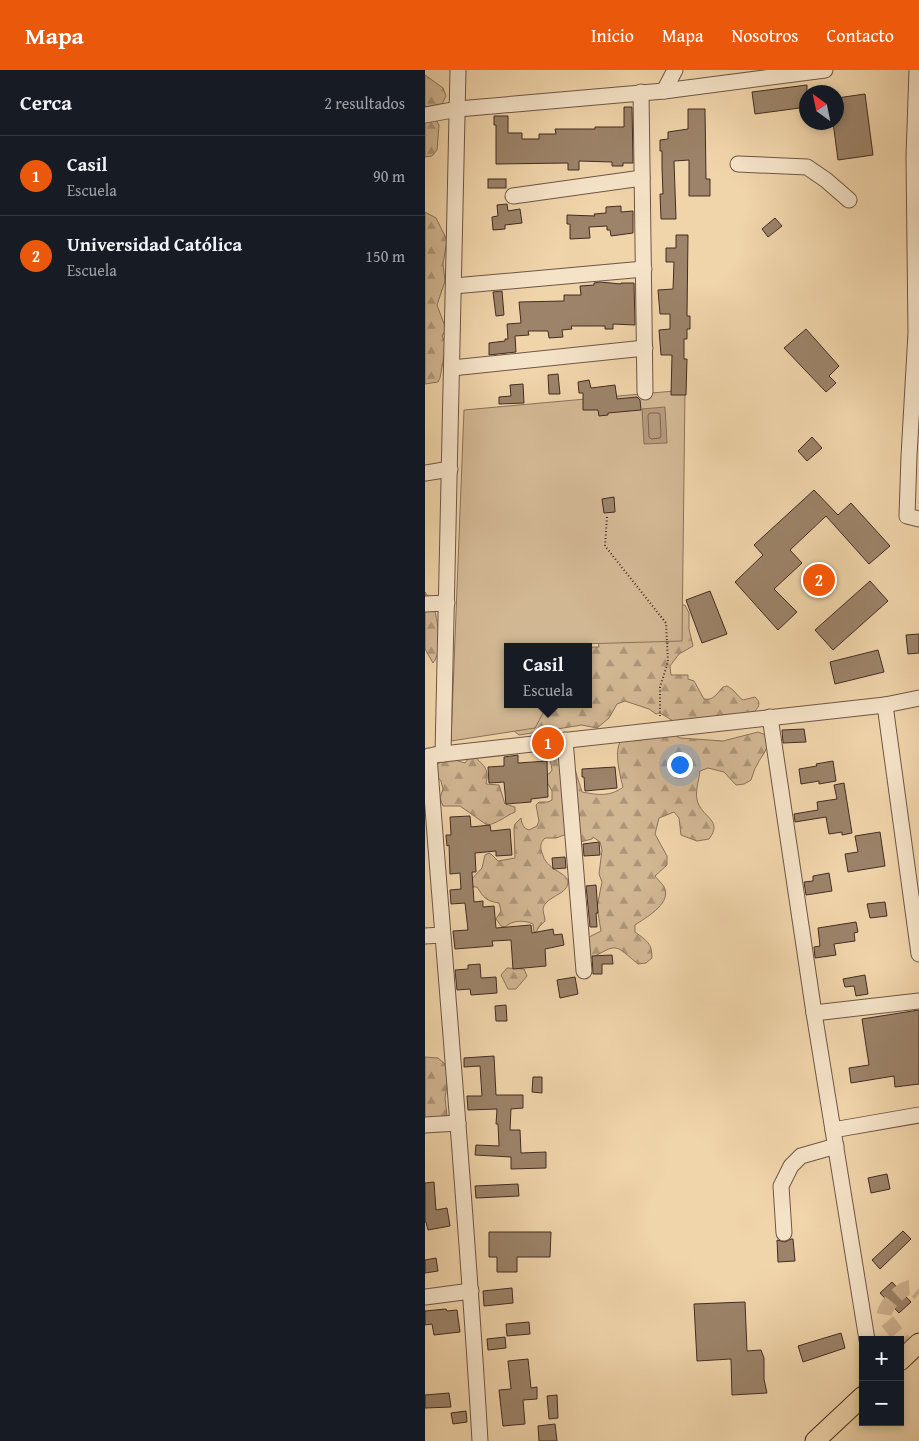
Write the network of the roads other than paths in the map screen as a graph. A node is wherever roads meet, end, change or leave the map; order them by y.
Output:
1 (459, 70) edge
2 (675, 70) edge
3 (825, 70) edge
4 (917, 70) edge
5 (664, 91) junction
6 (641, 92) junction
7 (457, 109) junction
8 (425, 115) edge
9 (916, 157) edge
10 (738, 164) dead end
11 (643, 178) junction
12 (513, 196) dead end
13 (849, 200) dead end
14 (644, 268) junction
15 (454, 286) junction
16 (917, 333) edge
17 (645, 348) junction
18 (452, 368) junction
19 (645, 392) dead end
20 (450, 469) junction
21 (425, 473) edge
22 (913, 518) edge
23 (425, 604) edge
24 (447, 604) junction
25 (919, 698) edge
26 (885, 705) junction
27 (770, 717) junction
28 (565, 740) junction
29 (432, 755) edge
30 (442, 935) junction
31 (425, 936) edge
32 (919, 954) edge
33 (584, 971) dead end
34 (919, 1001) edge
35 (814, 1013) junction
36 (919, 1116) edge
37 (458, 1123) junction
38 (425, 1125) edge
39 (833, 1130) junction
40 (836, 1146) junction
41 (784, 1233) dead end
42 (471, 1290) junction
43 (425, 1297) edge
44 (866, 1336) edge
45 (919, 1343) edge
46 (904, 1357) edge
47 (859, 1400) edge
48 (480, 1441) edge
49 (815, 1441) edge

1 - 7 street
2 - 5 street
3 - 5 street
4 - 9 street
5 - 6 street
6 - 7 street
6 - 11 street
7 - 8 street
7 - 15 street
9 - 16 street
10 - 13 street
11 - 12 street
11 - 14 street
14 - 15 street
14 - 17 street
15 - 18 street
16 - 22 street
17 - 18 street
17 - 19 street
18 - 20 street
20 - 21 street
20 - 24 street
23 - 24 street
24 - 29 street
25 - 26 street
26 - 27 street
26 - 32 street
27 - 28 street
27 - 35 street
28 - 29 street
28 - 33 street
29 - 30 street
30 - 31 street
30 - 37 street
34 - 35 street
35 - 39 street
36 - 39 street
37 - 38 street
37 - 42 street
39 - 40 street
40 - 41 street
40 - 44 street
42 - 43 street
42 - 48 street
45 - 46 main road
47 - 49 main road

